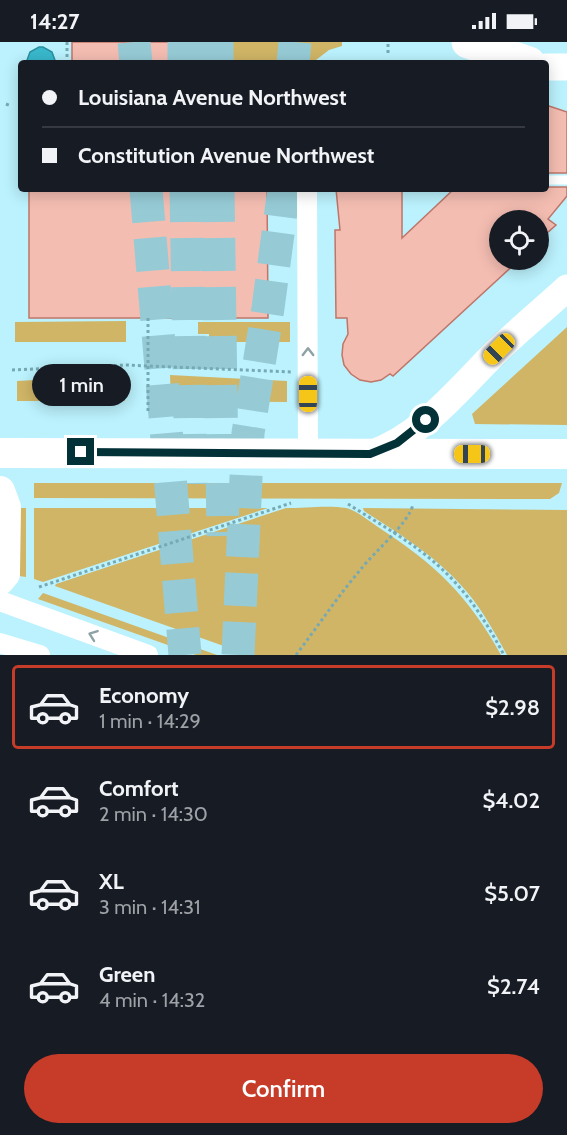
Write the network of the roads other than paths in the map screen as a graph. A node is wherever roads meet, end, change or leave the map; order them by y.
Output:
1 (468, 42) edge
2 (520, 60) edge
3 (549, 67) edge
4 (567, 67) edge
5 (549, 180) edge
6 (567, 180) edge
7 (307, 192) edge
8 (567, 288) edge
9 (0, 453) edge
10 (308, 453) junction
11 (370, 454) junction
12 (567, 454) edge
13 (0, 491) edge
14 (0, 580) edge
15 (0, 601) edge
16 (0, 643) edge
17 (40, 655) edge
18 (148, 655) edge

1 - 2 highway
3 - 4 main road
5 - 6 lane
10 -> 7 street
8 - 11 main road
9 - 10 main road
10 - 11 main road
11 - 12 main road
13 - 14 main road
18 -> 15 street
16 - 17 street

